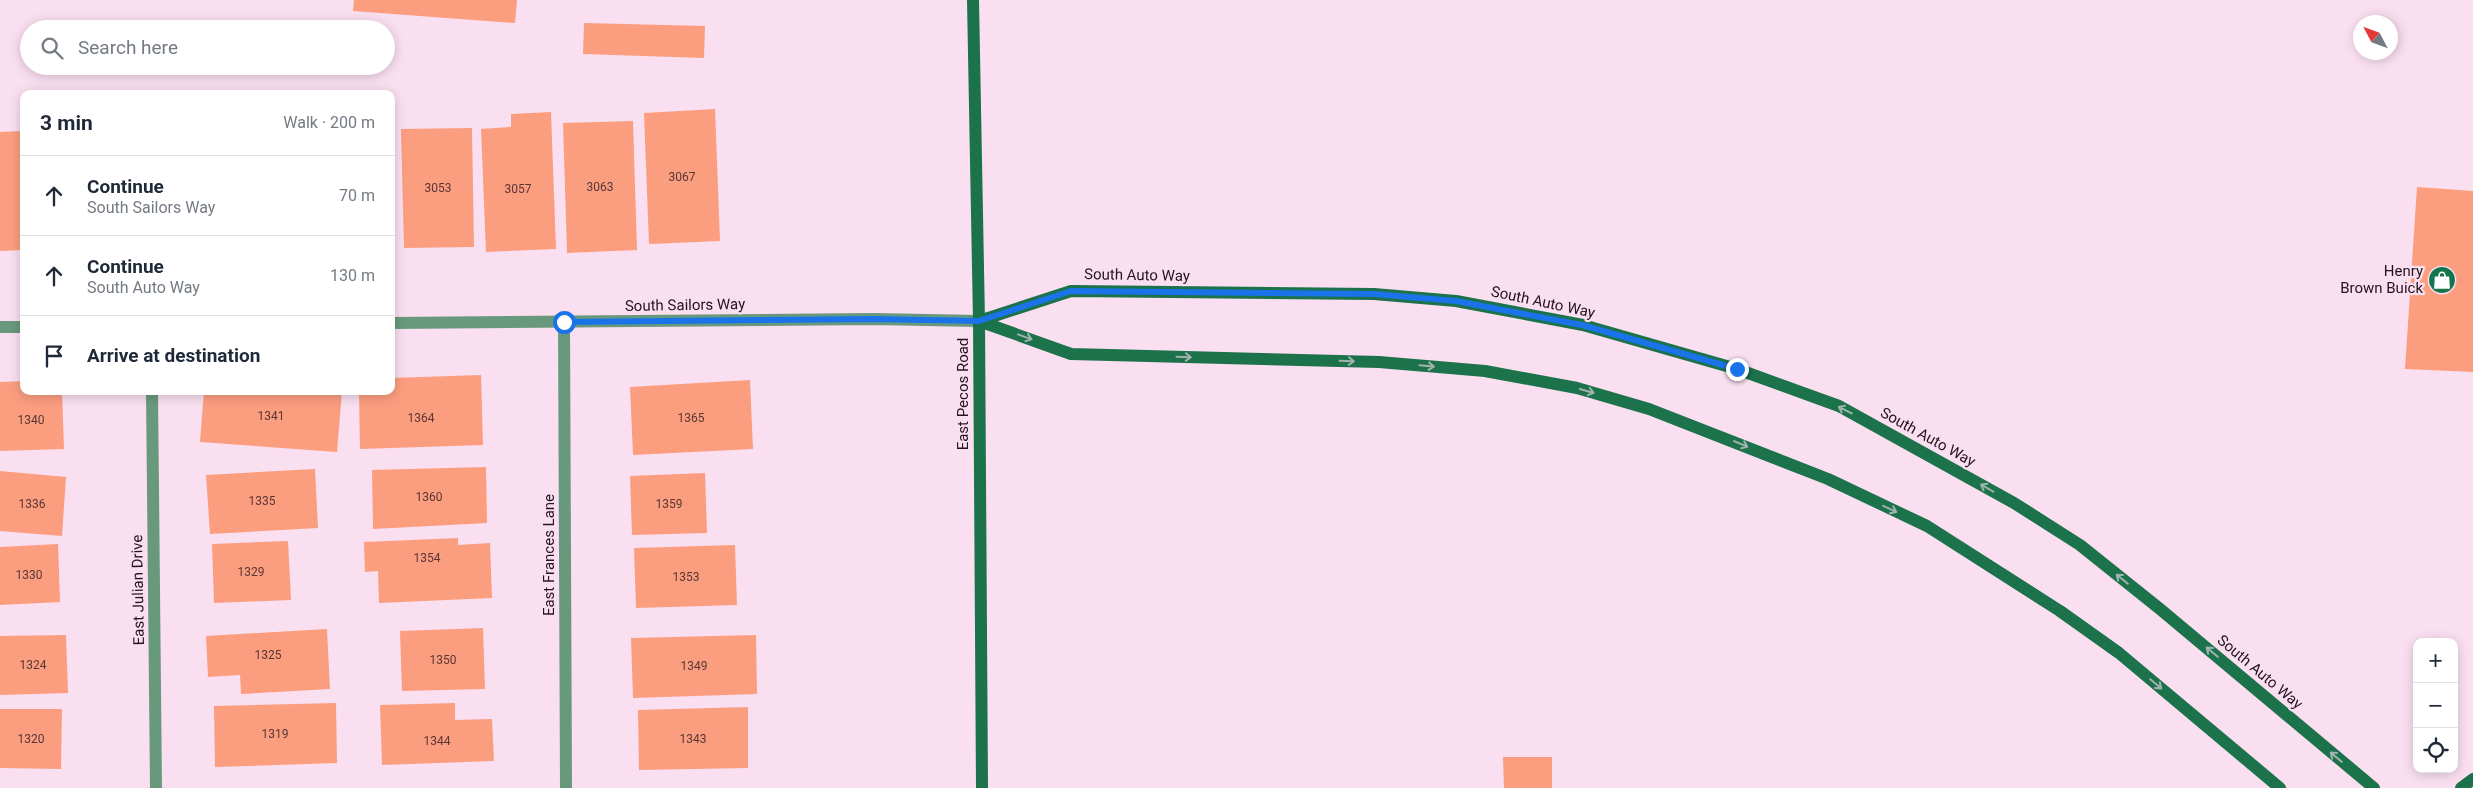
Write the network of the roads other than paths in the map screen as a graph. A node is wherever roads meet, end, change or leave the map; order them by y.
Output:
1 (973, 0) edge
2 (979, 321) junction
3 (564, 322) junction
4 (395, 324) edge
5 (20, 326) edge
6 (0, 327) edge
7 (152, 395) edge
8 (2473, 779) edge
9 (156, 788) edge
10 (566, 788) edge
11 (982, 788) edge
12 (2280, 788) edge
13 (2374, 788) edge
14 (2461, 788) edge

1 - 2 street, East Pecos Road
2 - 3 street, South Sailors Way
2 - 11 street, East Pecos Road
2 -> 12 street
13 -> 2 street, South Auto Way
3 - 4 street, South Sailors Way
3 - 10 street, East Frances Lane
5 - 6 street
7 - 9 street, East Julian Drive
8 - 14 street

